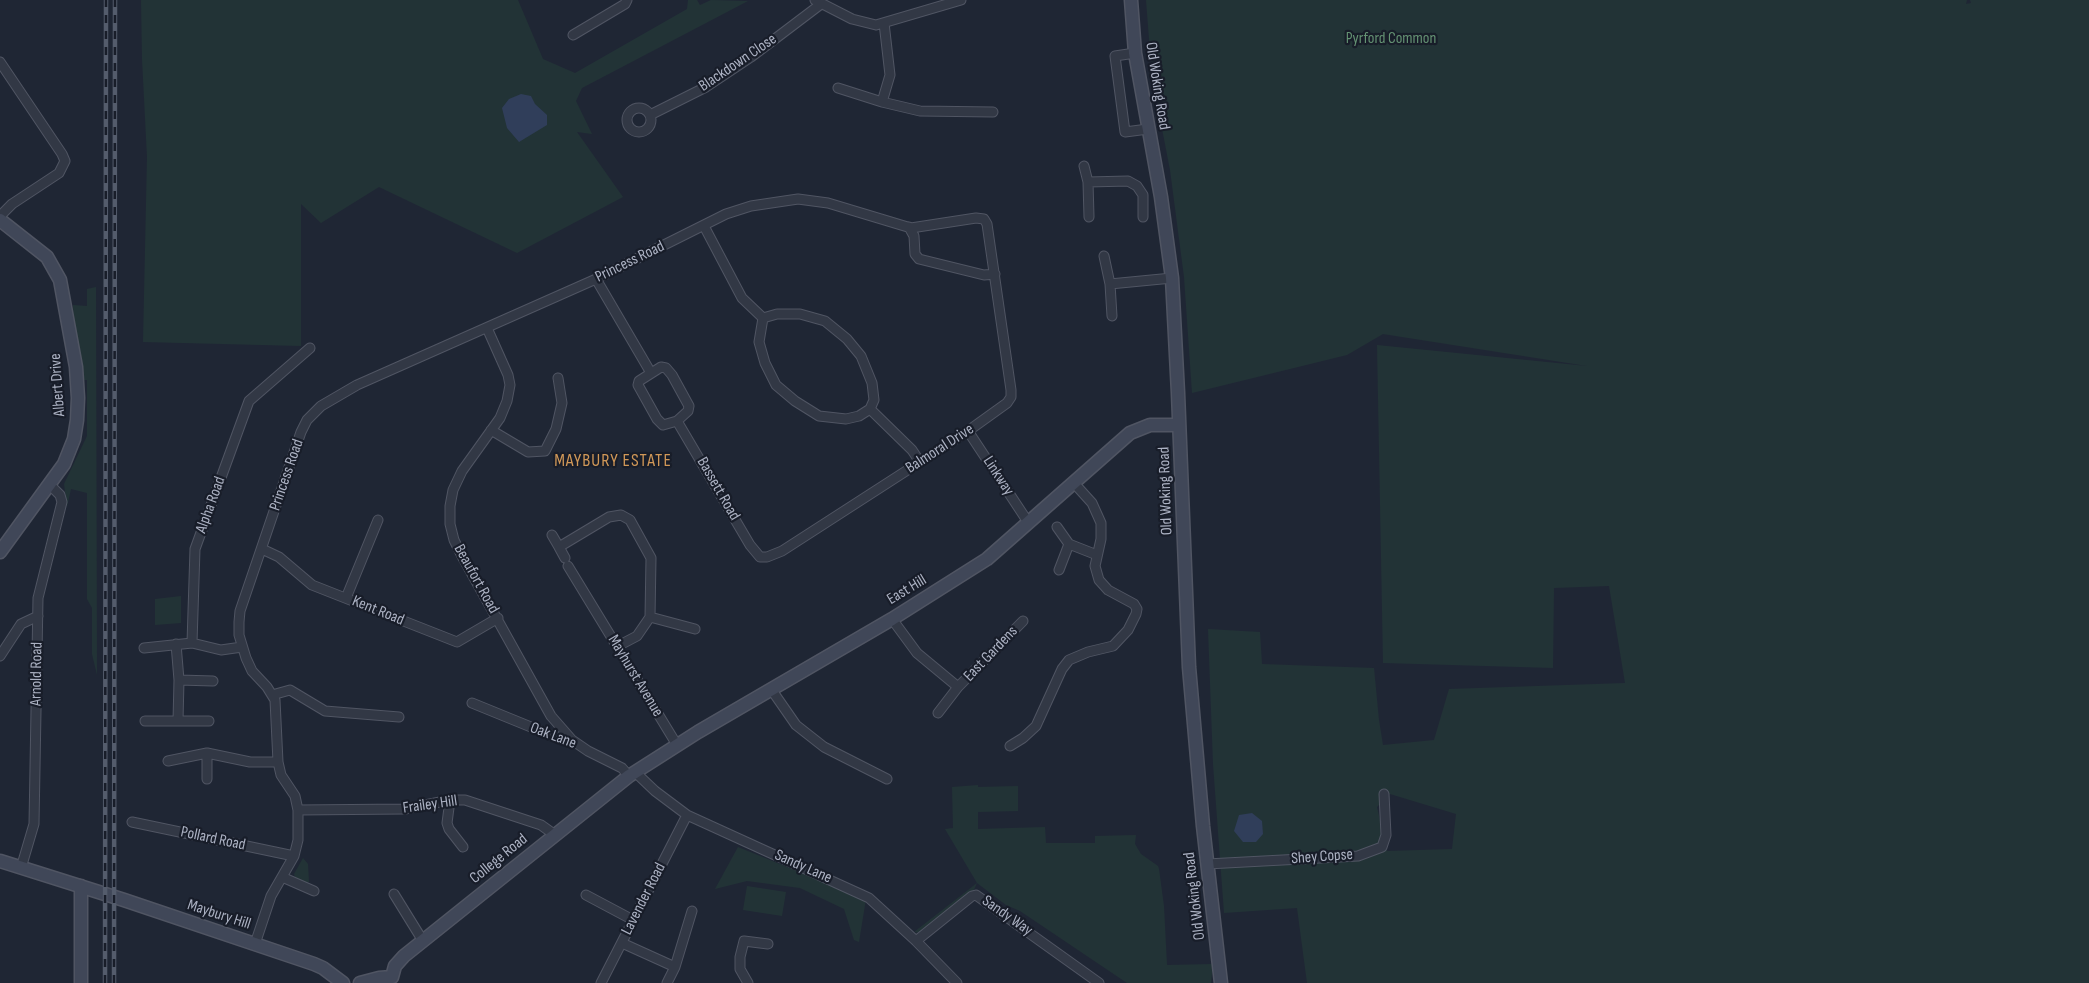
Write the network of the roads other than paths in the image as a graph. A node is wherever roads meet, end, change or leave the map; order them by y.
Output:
1 (628, 0) edge
2 (961, 0) edge
3 (1131, 0) edge
4 (818, 2) edge
5 (884, 23) junction
6 (573, 35) dead end
7 (1135, 53) junction
8 (0, 62) edge
9 (838, 88) dead end
10 (882, 102) junction
11 (993, 112) dead end
12 (650, 115) dead end
13 (1148, 129) junction
14 (1084, 166) dead end
15 (1088, 182) junction
16 (1143, 195) junction
17 (1161, 197) junction
18 (1089, 217) dead end
19 (1143, 217) dead end
20 (0, 218) edge
21 (704, 226) junction
22 (909, 227) junction
23 (1104, 256) dead end
24 (994, 274) junction
25 (1172, 278) junction
26 (596, 279) junction
27 (1110, 284) junction
28 (1112, 316) dead end
29 (764, 318) junction
30 (487, 328) junction
31 (310, 348) dead end
32 (651, 374) junction
33 (558, 378) dead end
34 (870, 409) junction
35 (677, 421) junction
36 (1179, 425) junction
37 (491, 430) junction
38 (968, 431) junction
39 (920, 462) junction
40 (1073, 482) junction
41 (50, 485) junction
42 (378, 520) dead end
43 (1028, 522) junction
44 (1057, 527) dead end
45 (552, 535) dead end
46 (1069, 544) junction
47 (559, 547) junction
48 (262, 549) junction
49 (0, 552) edge
50 (1096, 555) junction
51 (760, 557) joint
52 (1059, 570) dead end
53 (346, 598) junction
54 (38, 616) junction
55 (650, 617) junction
56 (498, 618) junction
57 (892, 618) junction
58 (1023, 621) dead end
59 (695, 629) dead end
60 (192, 643) junction
61 (176, 644) junction
62 (618, 646) junction
63 (242, 647) junction
64 (144, 648) dead end
65 (0, 656) edge
66 (179, 680) junction
67 (213, 681) dead end
68 (958, 687) junction
69 (771, 689) junction
70 (272, 695) junction
71 (472, 703) dead end
72 (938, 713) dead end
73 (399, 717) dead end
74 (145, 721) dead end
75 (178, 721) junction
76 (209, 721) dead end
77 (572, 740) junction
78 (677, 744) junction
79 (1010, 746) dead end
80 (207, 753) junction
81 (168, 762) dead end
82 (278, 762) junction
83 (632, 774) junction
84 (207, 778) dead end
85 (887, 779) dead end
86 (1384, 794) dead end
87 (450, 800) junction
88 (298, 810) junction
89 (687, 815) junction
90 (132, 822) dead end
91 (556, 835) junction
92 (463, 847) dead end
93 (294, 856) junction
94 (0, 861) edge
95 (1207, 864) junction
96 (21, 868) junction
97 (282, 877) junction
98 (81, 886) junction
99 (314, 891) dead end
100 (394, 894) dead end
101 (586, 895) dead end
102 (692, 911) dead end
103 (633, 920) junction
104 (423, 940) junction
105 (916, 940) junction
106 (622, 943) junction
107 (255, 944) junction
108 (768, 944) dead end
109 (675, 967) junction
110 (394, 980) edge
111 (81, 983) edge
112 (343, 983) edge
113 (360, 983) edge
114 (601, 983) edge
115 (667, 983) edge
116 (748, 983) edge
117 (956, 983) edge
118 (1099, 983) edge
119 (1221, 983) edge

1 - 6 street
2 - 5 street
3 - 7 street, Old Woking Road
4 - 5 street
4 - 12 street, Blackdown Close
5 - 10 street
7 - 13 street, Old Woking Road
7 - 13 street
8 - 20 street
9 - 10 street
10 - 11 street
13 - 17 street, Old Woking Road
14 - 15 street
15 - 16 street
15 - 18 street
16 - 17 street
16 - 19 street
17 - 25 street, Old Woking Road
20 - 41 street, Albert Drive
21 - 22 street, Balmoral Drive
21 - 26 street, Princess Road
21 - 29 street
22 - 24 street
22 - 24 street, Balmoral Drive
23 - 27 street
24 - 38 street, Balmoral Drive
25 - 27 street
25 - 36 street, Old Woking Road
26 - 30 street, Princess Road
26 - 32 street
27 - 28 street
29 - 34 street
29 - 34 street
30 - 37 street, Beaufort Road
30 - 48 street, Princess Road
31 - 60 street, Alpha Road
32 - 35 street
32 - 35 street
33 - 37 street
34 - 39 street
35 - 51 street, Bassett Road
36 - 40 street, East Hill
36 - 95 street, Old Woking Road
37 - 56 street, Beaufort Road
38 - 39 street, Balmoral Drive
38 - 43 street, Linkway
39 - 51 street, Balmoral Drive
40 - 43 street, East Hill
40 - 50 street
41 - 49 street, Albert Drive
41 - 54 street, Arnold Road
42 - 53 street
43 - 57 street, East Hill
44 - 46 street
45 - 47 street, Mayhurst Avenue
46 - 50 street
46 - 52 street
47 - 55 street
47 - 62 street, Mayhurst Avenue
48 - 53 street, Kent Road
48 - 63 street, Princess Road
50 - 79 street
53 - 56 street, Kent Road
54 - 65 street
54 - 96 street, Arnold Road
55 - 59 street
55 - 62 street
56 - 77 street, Beaufort Road
57 - 68 street, East Gardens
57 - 69 street, East Hill
58 - 68 street, East Gardens
60 - 61 street
60 - 63 street
61 - 64 street
61 - 66 street
62 - 78 street, Mayhurst Avenue
63 - 70 street, Princess Road
66 - 67 street
66 - 75 street
68 - 72 street, East Gardens
69 - 78 street, East Hill
69 - 85 street
70 - 73 street
70 - 82 street, Princess Road
71 - 77 street, Oak Lane
74 - 75 street
75 - 76 street
77 - 83 street, Oak Lane
78 - 83 street, East Hill
80 - 81 street
80 - 82 street
80 - 84 street
82 - 88 street, Princess Road
83 - 89 street, Sandy Lane
83 - 91 street, College Road
86 - 95 street, Shey Copse
87 - 88 street, Frailey Hill
87 - 91 street, Frailey Hill
87 - 92 street
88 - 93 street, Princess Road
89 - 103 street, Lavender Road
89 - 105 street, Sandy Lane
90 - 93 street, Pollard Road
91 - 104 street, College Road
93 - 97 street, Princess Road
94 - 96 street, Maybury Hill
95 - 119 street, Old Woking Road
96 - 98 street, Maybury Hill
97 - 99 street
97 - 107 street, Princess Road
98 - 107 street, Maybury Hill
98 - 111 street
100 - 104 street
101 - 103 street
102 - 109 street
103 - 106 street, Lavender Road
104 - 110 street, College Road
105 - 117 street, Sandy Lane
105 - 118 street, Sandy Way
106 - 109 street
106 - 114 street, Lavender Road
107 - 112 street, Maybury Hill
108 - 116 street
109 - 115 street
110 - 113 street

